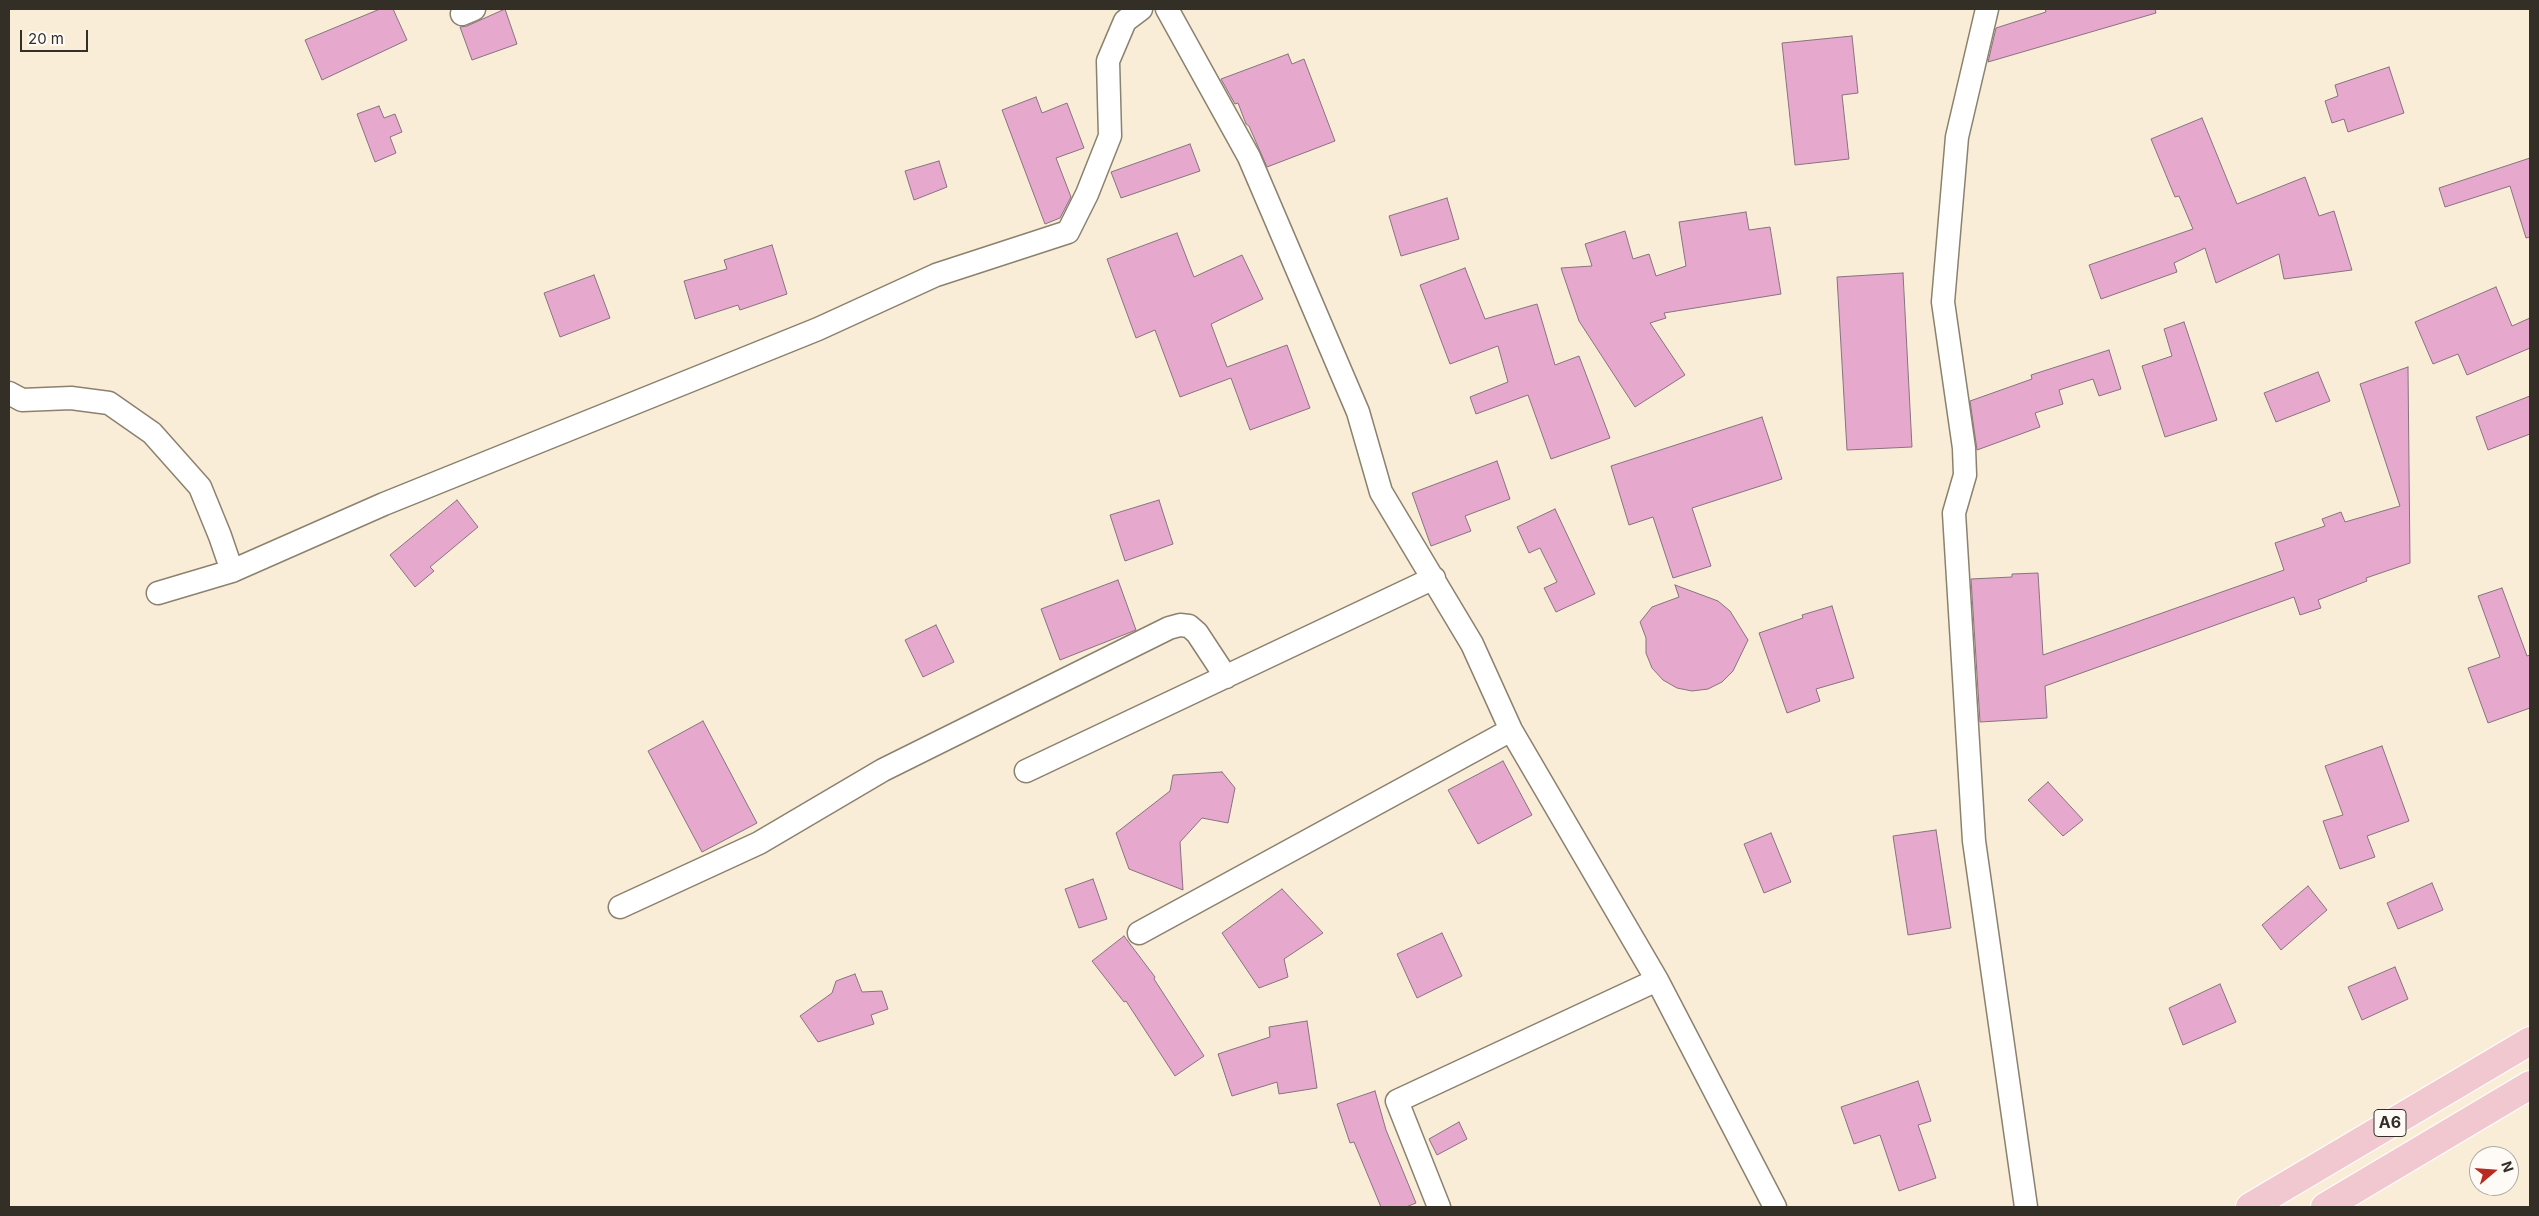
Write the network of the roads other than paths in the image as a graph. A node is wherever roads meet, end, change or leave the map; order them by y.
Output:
1 (1141, 9) edge
2 (1167, 9) edge
3 (1987, 9) edge
4 (9, 393) edge
5 (232, 571) junction
6 (1434, 578) junction
7 (158, 593) dead end
8 (1226, 677) junction
9 (1511, 730) junction
10 (1026, 771) dead end
11 (620, 907) dead end
12 (1139, 933) dead end
13 (1657, 980) junction
14 (2530, 1041) edge
15 (2530, 1085) edge
16 (1439, 1207) edge
17 (1775, 1207) edge
18 (2026, 1207) edge
19 (2250, 1207) edge
20 (2325, 1207) edge

1 - 5 street
2 - 6 street
3 - 18 street
4 - 5 street
5 - 7 street
6 - 8 street
6 - 9 street
8 - 10 street
8 - 11 street
9 - 12 street
9 - 13 street
13 - 16 street
13 - 17 street
14 - 19 highway, A6
15 - 20 highway, A6

